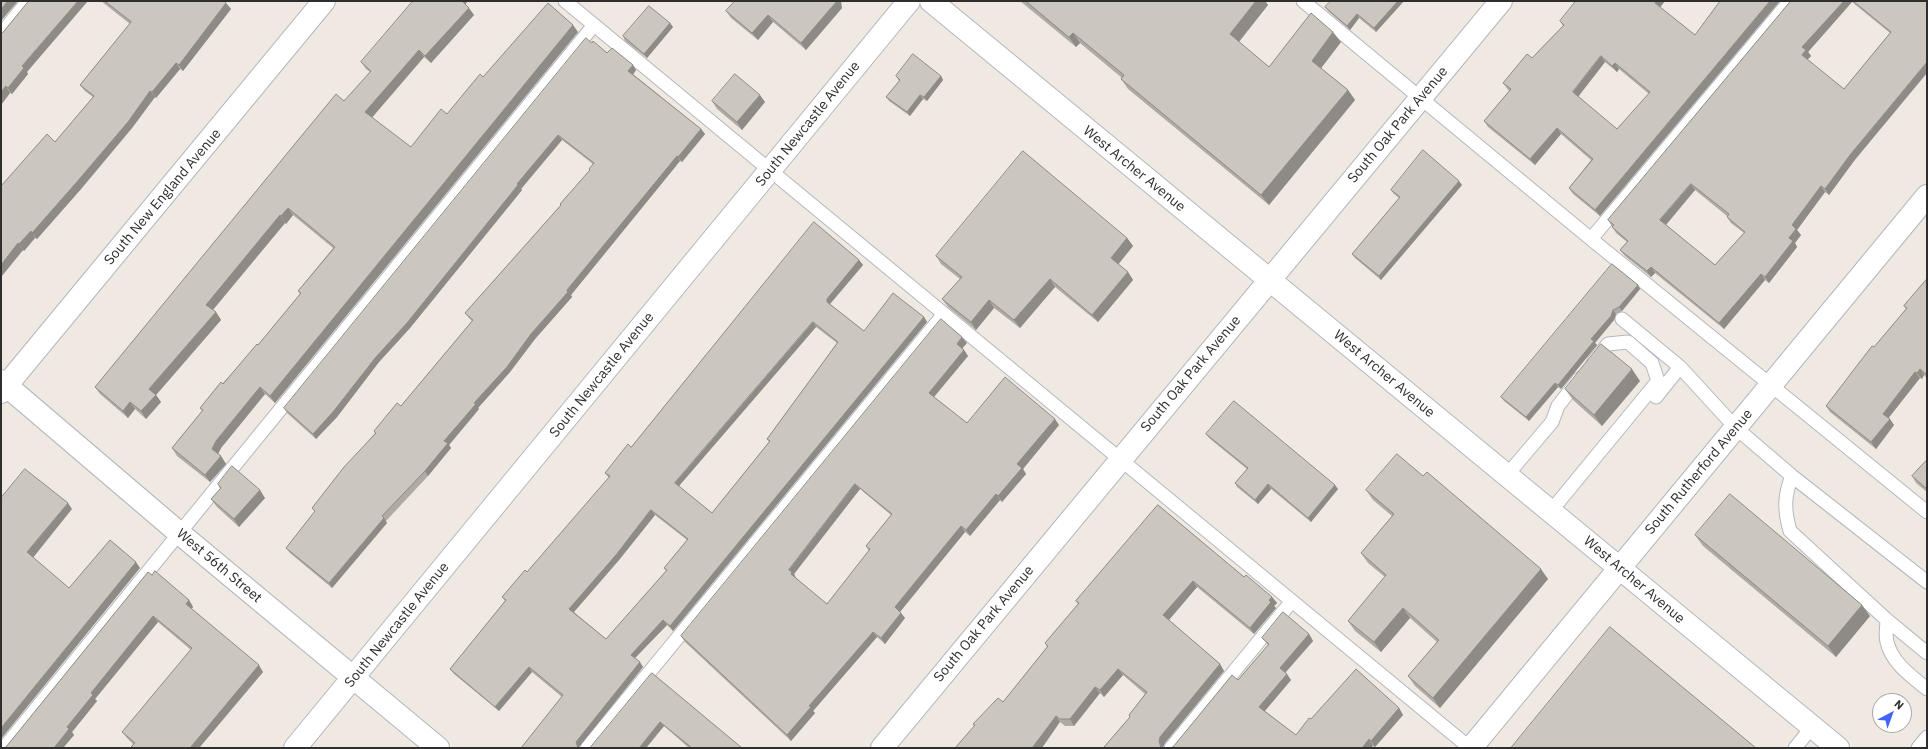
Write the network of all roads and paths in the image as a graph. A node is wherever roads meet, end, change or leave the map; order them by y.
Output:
1 (28, 1) edge
2 (324, 1) edge
3 (565, 1) edge
4 (909, 1) edge
5 (931, 1) edge
6 (1303, 1) edge
7 (1501, 1) edge
8 (1790, 1) edge
9 (594, 25) junction
10 (1, 34) edge
11 (1421, 99) junction
12 (770, 171) junction
13 (1927, 196) edge
14 (1591, 239) junction
15 (1270, 280) junction
16 (944, 314) junction
17 (1622, 319) dead end
18 (1680, 367) junction
19 (1771, 385) junction
20 (3, 386) edge
21 (1736, 428) junction
22 (1602, 449) junction
23 (1120, 459) junction
24 (1507, 475) junction
25 (1792, 476) junction
26 (1551, 512) junction
27 (1927, 512) edge
28 (178, 532) junction
29 (1619, 568) junction
30 (1927, 582) edge
31 (1292, 601) junction
32 (1887, 620) junction
33 (1927, 653) edge
34 (354, 677) junction
35 (1927, 688) edge
36 (1812, 727) junction
37 (1927, 737) edge
38 (4, 748) edge
39 (296, 748) edge
40 (438, 748) edge
41 (587, 748) edge
42 (882, 748) edge
43 (1171, 748) edge
44 (1470, 748) edge
45 (1795, 748) edge
46 (1838, 748) edge
47 (1918, 748) edge

1 - 10 lane
2 - 20 street, South New England Avenue
3 - 9 lane
4 - 12 street, South Newcastle Avenue
5 - 15 street, West Archer Avenue
6 - 11 lane
7 - 11 street, South Oak Park Avenue
8 - 14 lane
9 - 12 lane
9 - 28 lane
11 - 14 lane
11 - 15 street, South Oak Park Avenue
12 - 16 lane
12 - 34 street, South Newcastle Avenue
13 - 19 street, South Rutherford Avenue
14 - 19 lane
15 - 23 street, South Oak Park Avenue
15 - 24 street, West Archer Avenue
16 - 23 lane
16 - 41 lane
17 - 18 lane
18 - 21 lane
18 - 22 lane
19 - 21 street, South Rutherford Avenue
19 - 27 lane
20 - 28 street, West 56th Street
21 - 25 lane
21 - 29 street, South Rutherford Avenue
22 - 24 lane
22 - 26 lane
23 - 31 lane
23 - 42 street, South Oak Park Avenue
24 - 26 street, West Archer Avenue
25 - 30 lane
25 - 32 lane
26 - 29 street, West Archer Avenue
28 - 34 street, West 56th Street
28 - 38 lane
29 - 36 street, West Archer Avenue
29 - 44 street, South Rutherford Avenue
31 - 43 lane
31 - 44 lane
32 - 33 lane
32 - 35 lane
34 - 39 street, South Newcastle Avenue
34 - 40 street, West 56th Street
36 - 45 lane
36 - 46 street, West Archer Avenue
37 - 47 lane

